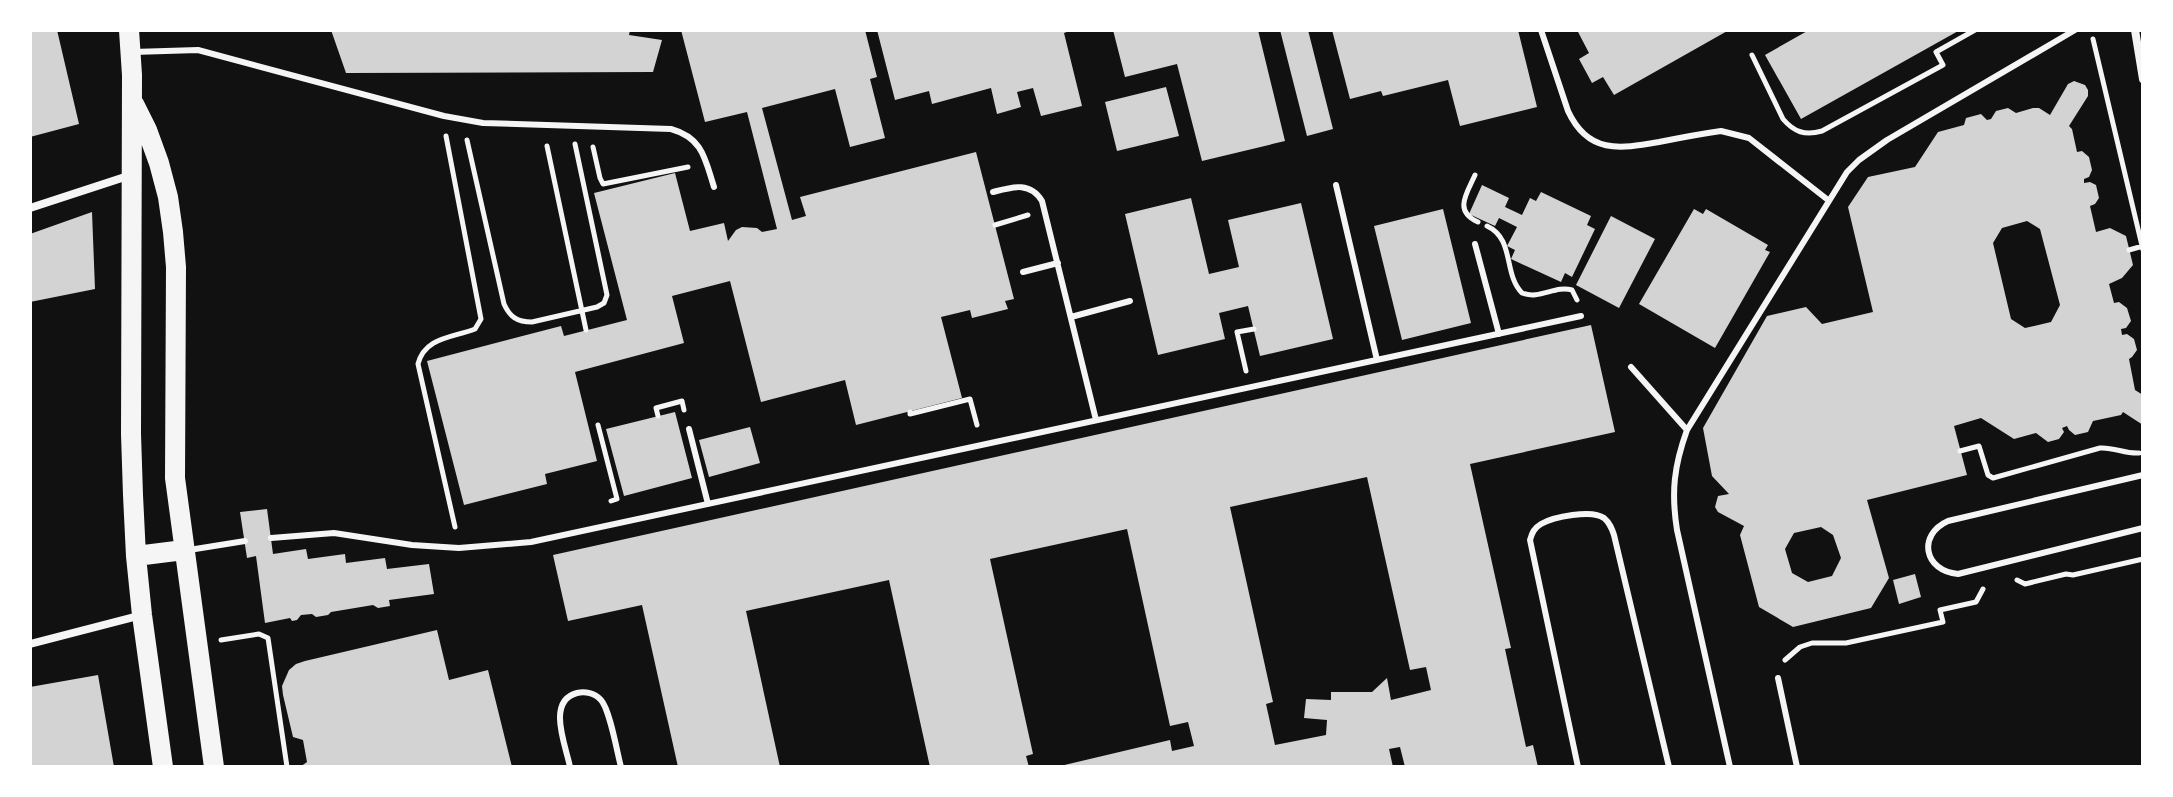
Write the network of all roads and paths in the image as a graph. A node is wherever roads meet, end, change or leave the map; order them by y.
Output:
1 (129, 30) edge
2 (1541, 30) edge
3 (1975, 30) edge
4 (2075, 30) edge
5 (2091, 30) edge
6 (2135, 30) edge
7 (131, 52) junction
8 (1752, 55) dead end
9 (2143, 79) edge
10 (131, 98) junction
11 (444, 116) junction
12 (463, 120) junction
13 (572, 126) junction
14 (589, 126) junction
15 (548, 154) dead end
16 (707, 163) junction
17 (132, 175) junction
18 (1475, 175) dead end
19 (1336, 185) dead end
20 (714, 187) dead end
21 (993, 192) dead end
22 (1828, 200) junction
23 (30, 208) edge
24 (1008, 221) dead end
25 (995, 225) dead end
26 (1475, 244) dead end
27 (2143, 248) edge
28 (2129, 250) dead end
29 (1058, 263) junction
30 (1023, 272) dead end
31 (1130, 301) dead end
32 (582, 311) junction
33 (1581, 316) joint
34 (1071, 317) junction
35 (1254, 329) dead end
36 (586, 330) dead end
37 (1499, 334) junction
38 (1377, 360) junction
39 (1631, 367) dead end
40 (1250, 387) junction
41 (910, 412) dead end
42 (1096, 420) junction
43 (598, 425) dead end
44 (689, 429) dead end
45 (1687, 430) junction
46 (982, 445) junction
47 (1960, 451) dead end
48 (2143, 452) edge
49 (2143, 475) edge
50 (605, 502) dead end
51 (708, 504) junction
52 (2143, 528) edge
53 (271, 538) dead end
54 (245, 541) dead end
55 (459, 548) junction
56 (184, 550) junction
57 (136, 556) junction
58 (2066, 574) dead end
59 (2009, 578) dead end
60 (1992, 581) dead end
61 (142, 615) junction
62 (197, 643) junction
63 (30, 644) edge
64 (1778, 678) joint
65 (163, 767) edge
66 (214, 767) edge
67 (287, 767) edge
68 (570, 767) edge
69 (621, 767) edge
70 (1578, 767) edge
71 (1669, 767) edge
72 (1730, 767) edge
73 (1797, 767) edge

1 - 7 main road
2 - 22 lane
3 - 8 path
4 - 22 lane
5 - 27 path
6 - 9 street
7 - 10 main road
7 - 11 lane
10 - 17 main road
10 - 56 main road
11 - 12 lane
11 - 55 path
12 - 13 lane
12 - 32 path
13 - 14 lane
13 - 32 path
14 - 16 lane
14 - 16 path
15 - 32 path
16 - 20 lane
17 - 23 street
17 - 57 main road
18 - 33 path
19 - 38 lane
21 - 29 lane
22 - 45 lane
24 - 25 path
26 - 37 lane
27 - 28 path
29 - 30 lane
29 - 34 lane
31 - 34 lane
32 - 36 path
33 - 37 lane
34 - 42 lane
35 - 40 path
37 - 38 lane
38 - 40 lane
39 - 45 lane
40 - 42 lane
41 - 46 path
42 - 46 lane
43 - 50 path
44 - 51 lane
45 - 72 lane
46 - 51 lane
47 - 48 path
49 - 52 lane
51 - 55 lane
53 - 55 lane
54 - 56 lane
56 - 57 main road
56 - 62 main road
57 - 61 main road
58 - 59 path
60 - 64 path
61 - 63 street
61 - 65 main road
62 - 66 main road
62 - 67 path
64 - 73 lane
68 - 69 lane
70 - 71 lane

